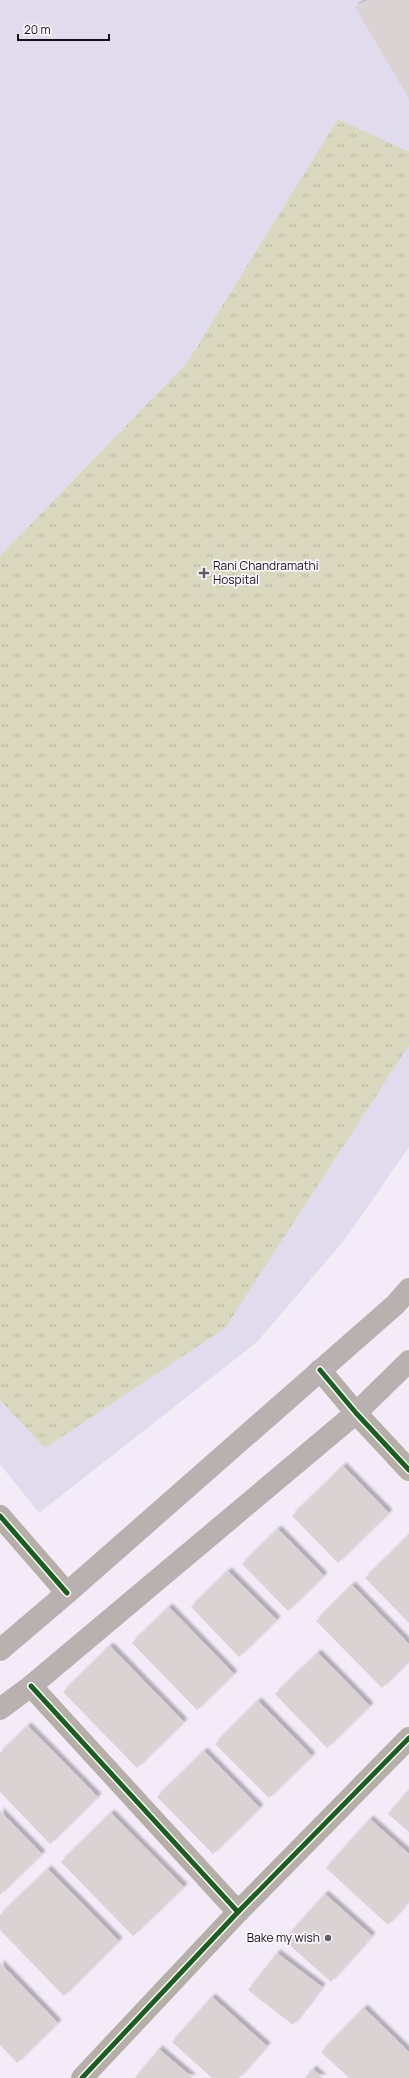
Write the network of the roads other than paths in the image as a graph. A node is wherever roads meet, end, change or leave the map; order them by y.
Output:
1 (409, 1289) edge
2 (409, 1361) edge
3 (320, 1370) junction
4 (356, 1413) junction
5 (409, 1470) edge
6 (0, 1516) edge
7 (67, 1593) junction
8 (0, 1650) edge
9 (30, 1686) junction
10 (0, 1709) edge
11 (409, 1738) edge
12 (238, 1912) junction
13 (82, 2078) edge

1 - 3 main road
2 - 4 main road
3 - 4 street
3 - 7 main road
4 - 5 street
4 - 9 main road
6 - 7 street
7 - 8 main road
9 - 10 main road
9 - 12 street
11 - 12 street
12 - 13 street

